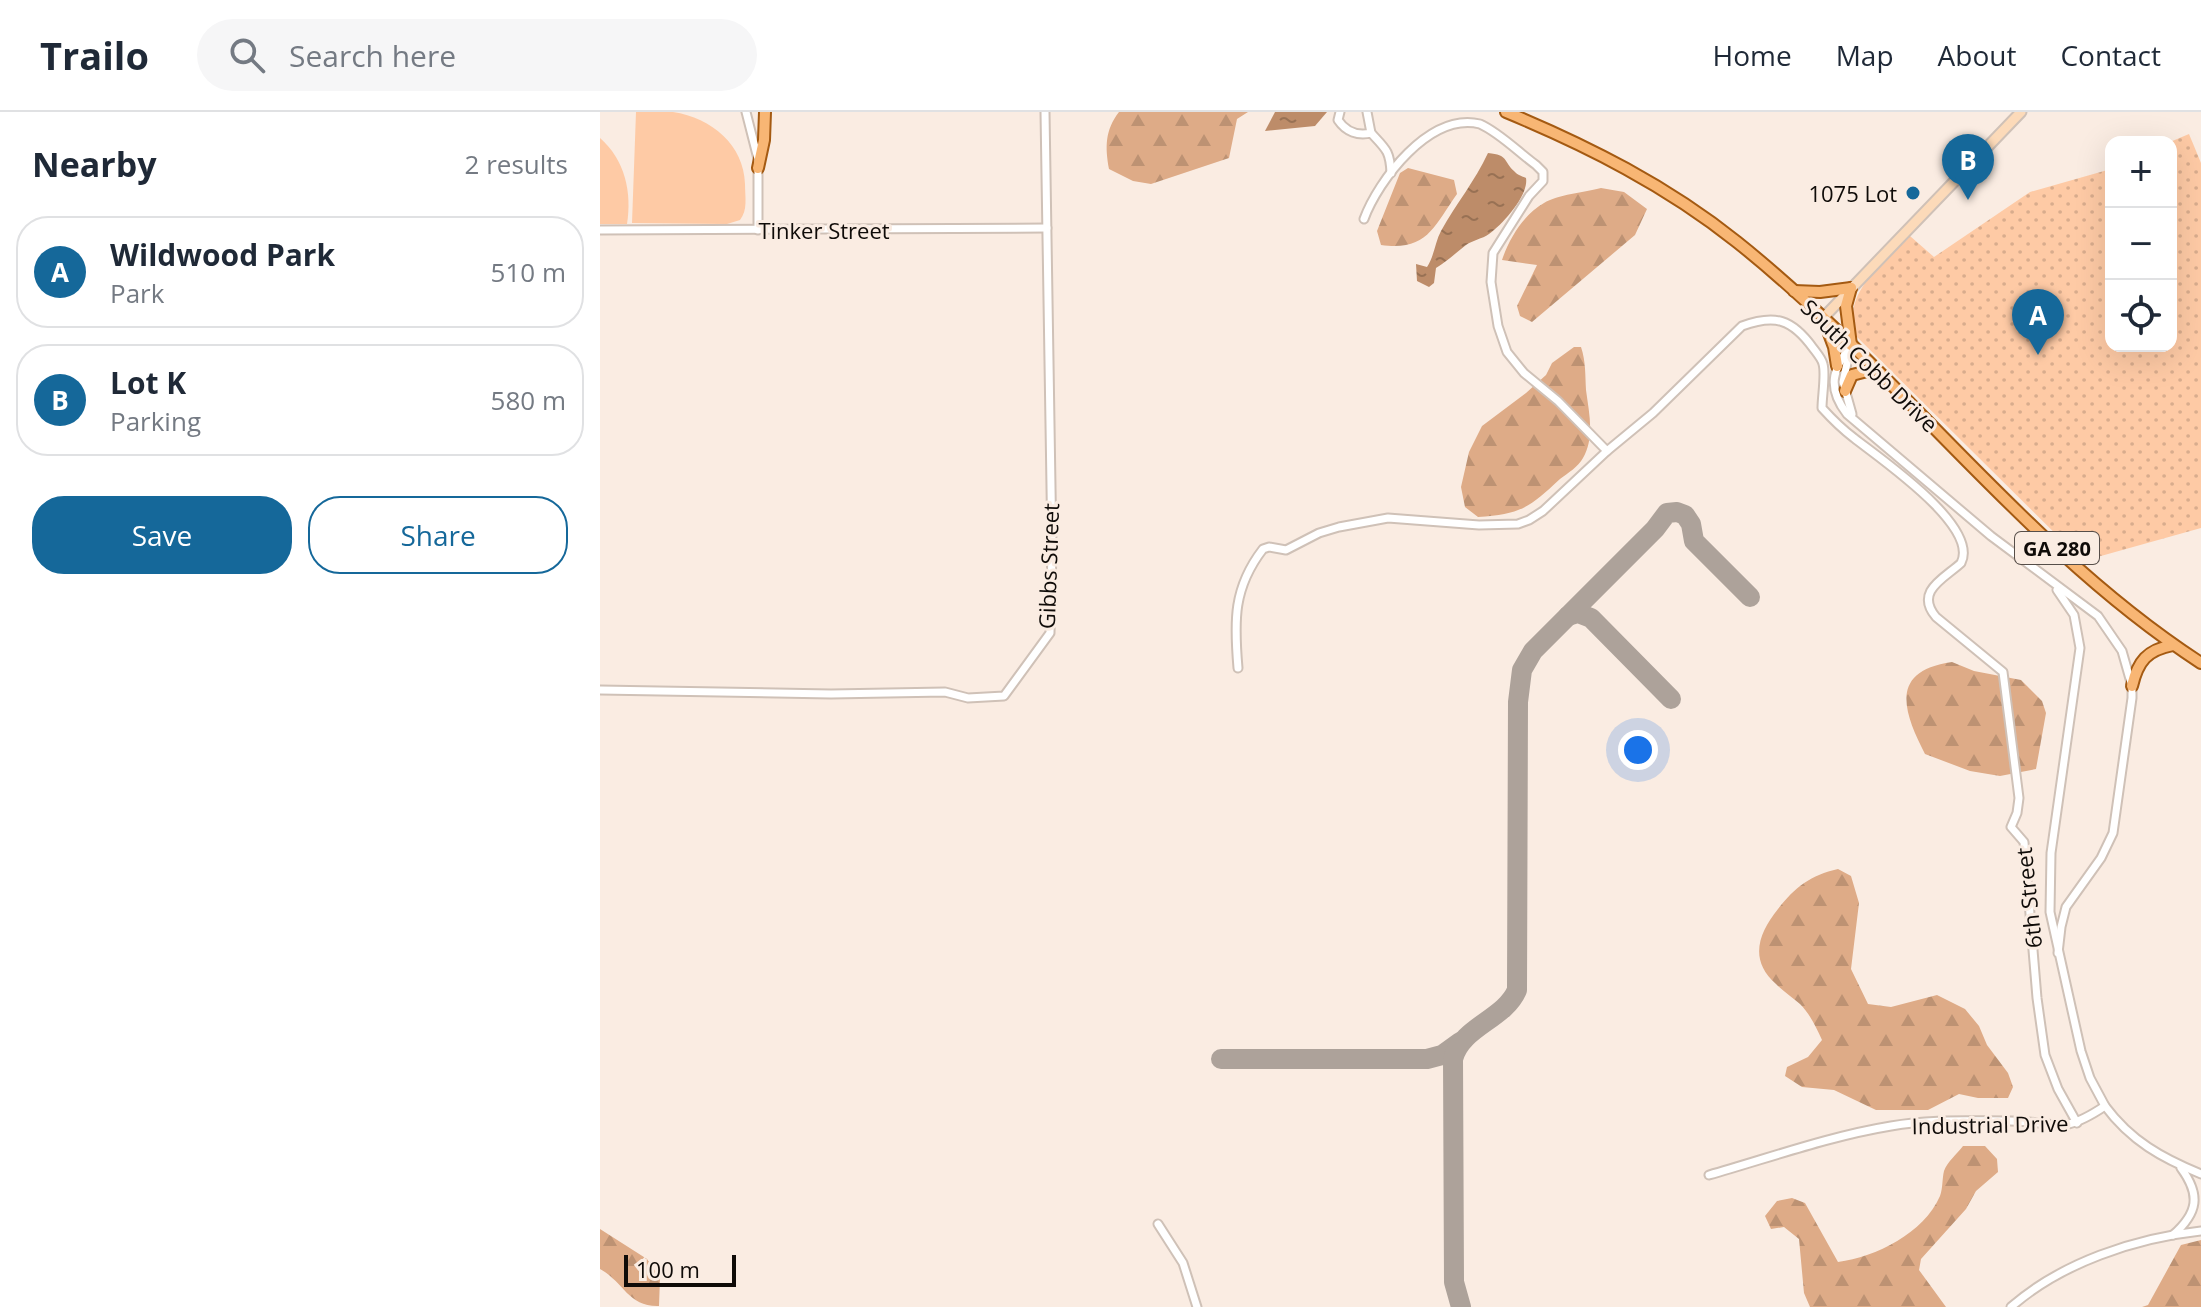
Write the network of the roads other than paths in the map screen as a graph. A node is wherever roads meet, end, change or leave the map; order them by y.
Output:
1 (746, 112) edge
2 (765, 112) edge
3 (1045, 112) edge
4 (1340, 112) edge
5 (1367, 112) edge
6 (1506, 112) edge
7 (2021, 112) edge
8 (1371, 133) junction
9 (758, 168) junction
10 (1391, 173) junction
11 (1364, 219) dead end
12 (1047, 228) junction
13 (600, 230) edge
14 (758, 230) junction
15 (1851, 288) junction
16 (1794, 290) junction
17 (1823, 318) junction
18 (1851, 346) junction
19 (1837, 366) junction
20 (1875, 369) junction
21 (1845, 391) junction
22 (1853, 418) junction
23 (1607, 451) junction
24 (2051, 584) junction
25 (2173, 645) junction
26 (2201, 663) edge
27 (1238, 668) dead end
28 (2132, 686) junction
29 (600, 690) edge
30 (2058, 953) junction
31 (2105, 1106) junction
32 (2077, 1123) junction
33 (2180, 1166) junction
34 (2201, 1174) edge
35 (1709, 1175) dead end
36 (1158, 1224) dead end
37 (2201, 1231) edge
38 (2172, 1235) junction
39 (1197, 1307) edge
40 (2011, 1307) edge

1 - 9 street
2 - 9 main road
3 - 12 street, Gibbs Street
4 - 8 street
5 - 8 street
6 - 16 main road, South Cobb Drive / GA 280
7 - 15 street
8 - 10 street
9 - 14 street
10 - 11 street
10 - 23 street
12 - 14 street, Tinker Street
12 - 29 street, Gibbs Street
13 - 14 street, Tinker Street
15 - 16 main road
15 - 17 street
15 - 18 main road
16 - 17 main road, South Cobb Drive / GA 280
17 - 18 main road, South Cobb Drive / GA 280
17 - 19 main road
18 - 19 street
18 - 20 main road, South Cobb Drive / GA 280
18 - 21 street
19 - 22 street
20 - 21 main road
20 - 25 main road, South Cobb Drive / GA 280
21 - 22 street
22 - 24 street
23 - 27 street
23 - 32 street, 6th Street
24 - 28 street
24 - 30 street
25 - 26 main road, South Cobb Drive / GA 280
25 - 28 main road
28 - 30 street
30 - 31 street
31 - 32 street, Industrial Drive
31 - 33 street
32 - 35 street, Industrial Drive
33 - 34 street
33 - 38 street
36 - 39 street
37 - 38 street
38 - 40 street

